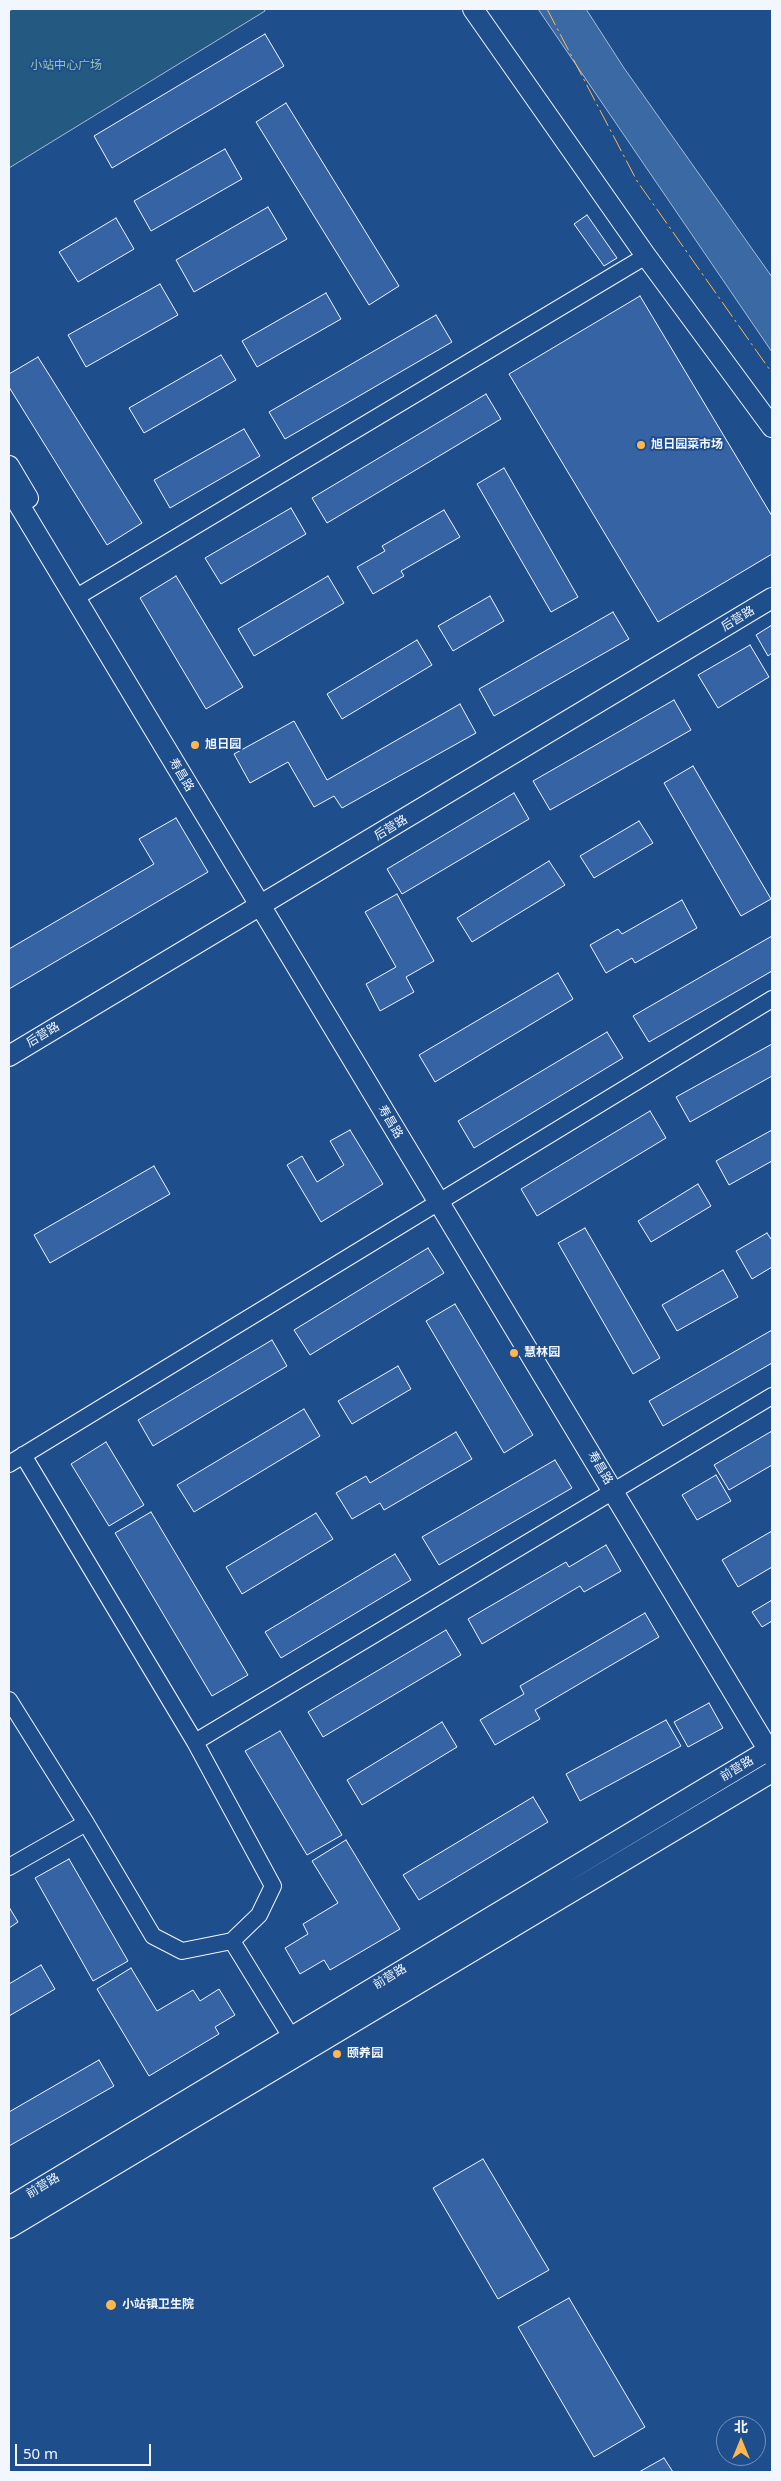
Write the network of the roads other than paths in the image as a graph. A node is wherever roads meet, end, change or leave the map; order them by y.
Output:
1 (473, 9) edge
2 (646, 256) junction
3 (772, 427) edge
4 (9, 466) edge
5 (9, 488) edge
6 (80, 595) junction
7 (772, 598) edge
8 (265, 903) junction
9 (772, 999) edge
10 (9, 1056) edge
11 (444, 1199) junction
12 (772, 1396) edge
13 (16, 1460) edge
14 (619, 1488) junction
15 (9, 1700) edge
16 (754, 1714) junction
17 (195, 1742) junction
18 (770, 1747) edge
19 (741, 1766) junction
20 (772, 1772) edge
21 (751, 1785) junction
22 (86, 1823) junction
23 (9, 1868) edge
24 (232, 1941) junction
25 (291, 2036) junction
26 (301, 2053) junction
27 (9, 2207) edge
28 (9, 2228) edge

1 - 2 street
2 - 3 street
2 - 6 street
4 - 6 street, 寿昌路
5 - 6 street, 寿昌路
6 - 8 street, 寿昌路
7 - 8 street, 后营路
8 - 10 street, 后营路
8 - 11 street, 寿昌路
9 - 11 street
11 - 13 street
11 - 14 street, 寿昌路
12 - 14 street
13 - 17 street
14 - 16 street, 寿昌路
14 - 17 street
15 - 22 street
16 - 18 street, 寿昌路
16 - 19 street
17 - 24 street
18 - 19 street, 前营路
18 - 21 street
19 - 25 street, 前营路
20 - 21 street, 前营路
21 - 26 street, 前营路
22 - 23 street
22 - 24 street
24 - 25 street
25 - 26 street
25 - 27 street, 前营路
26 - 28 street, 前营路

